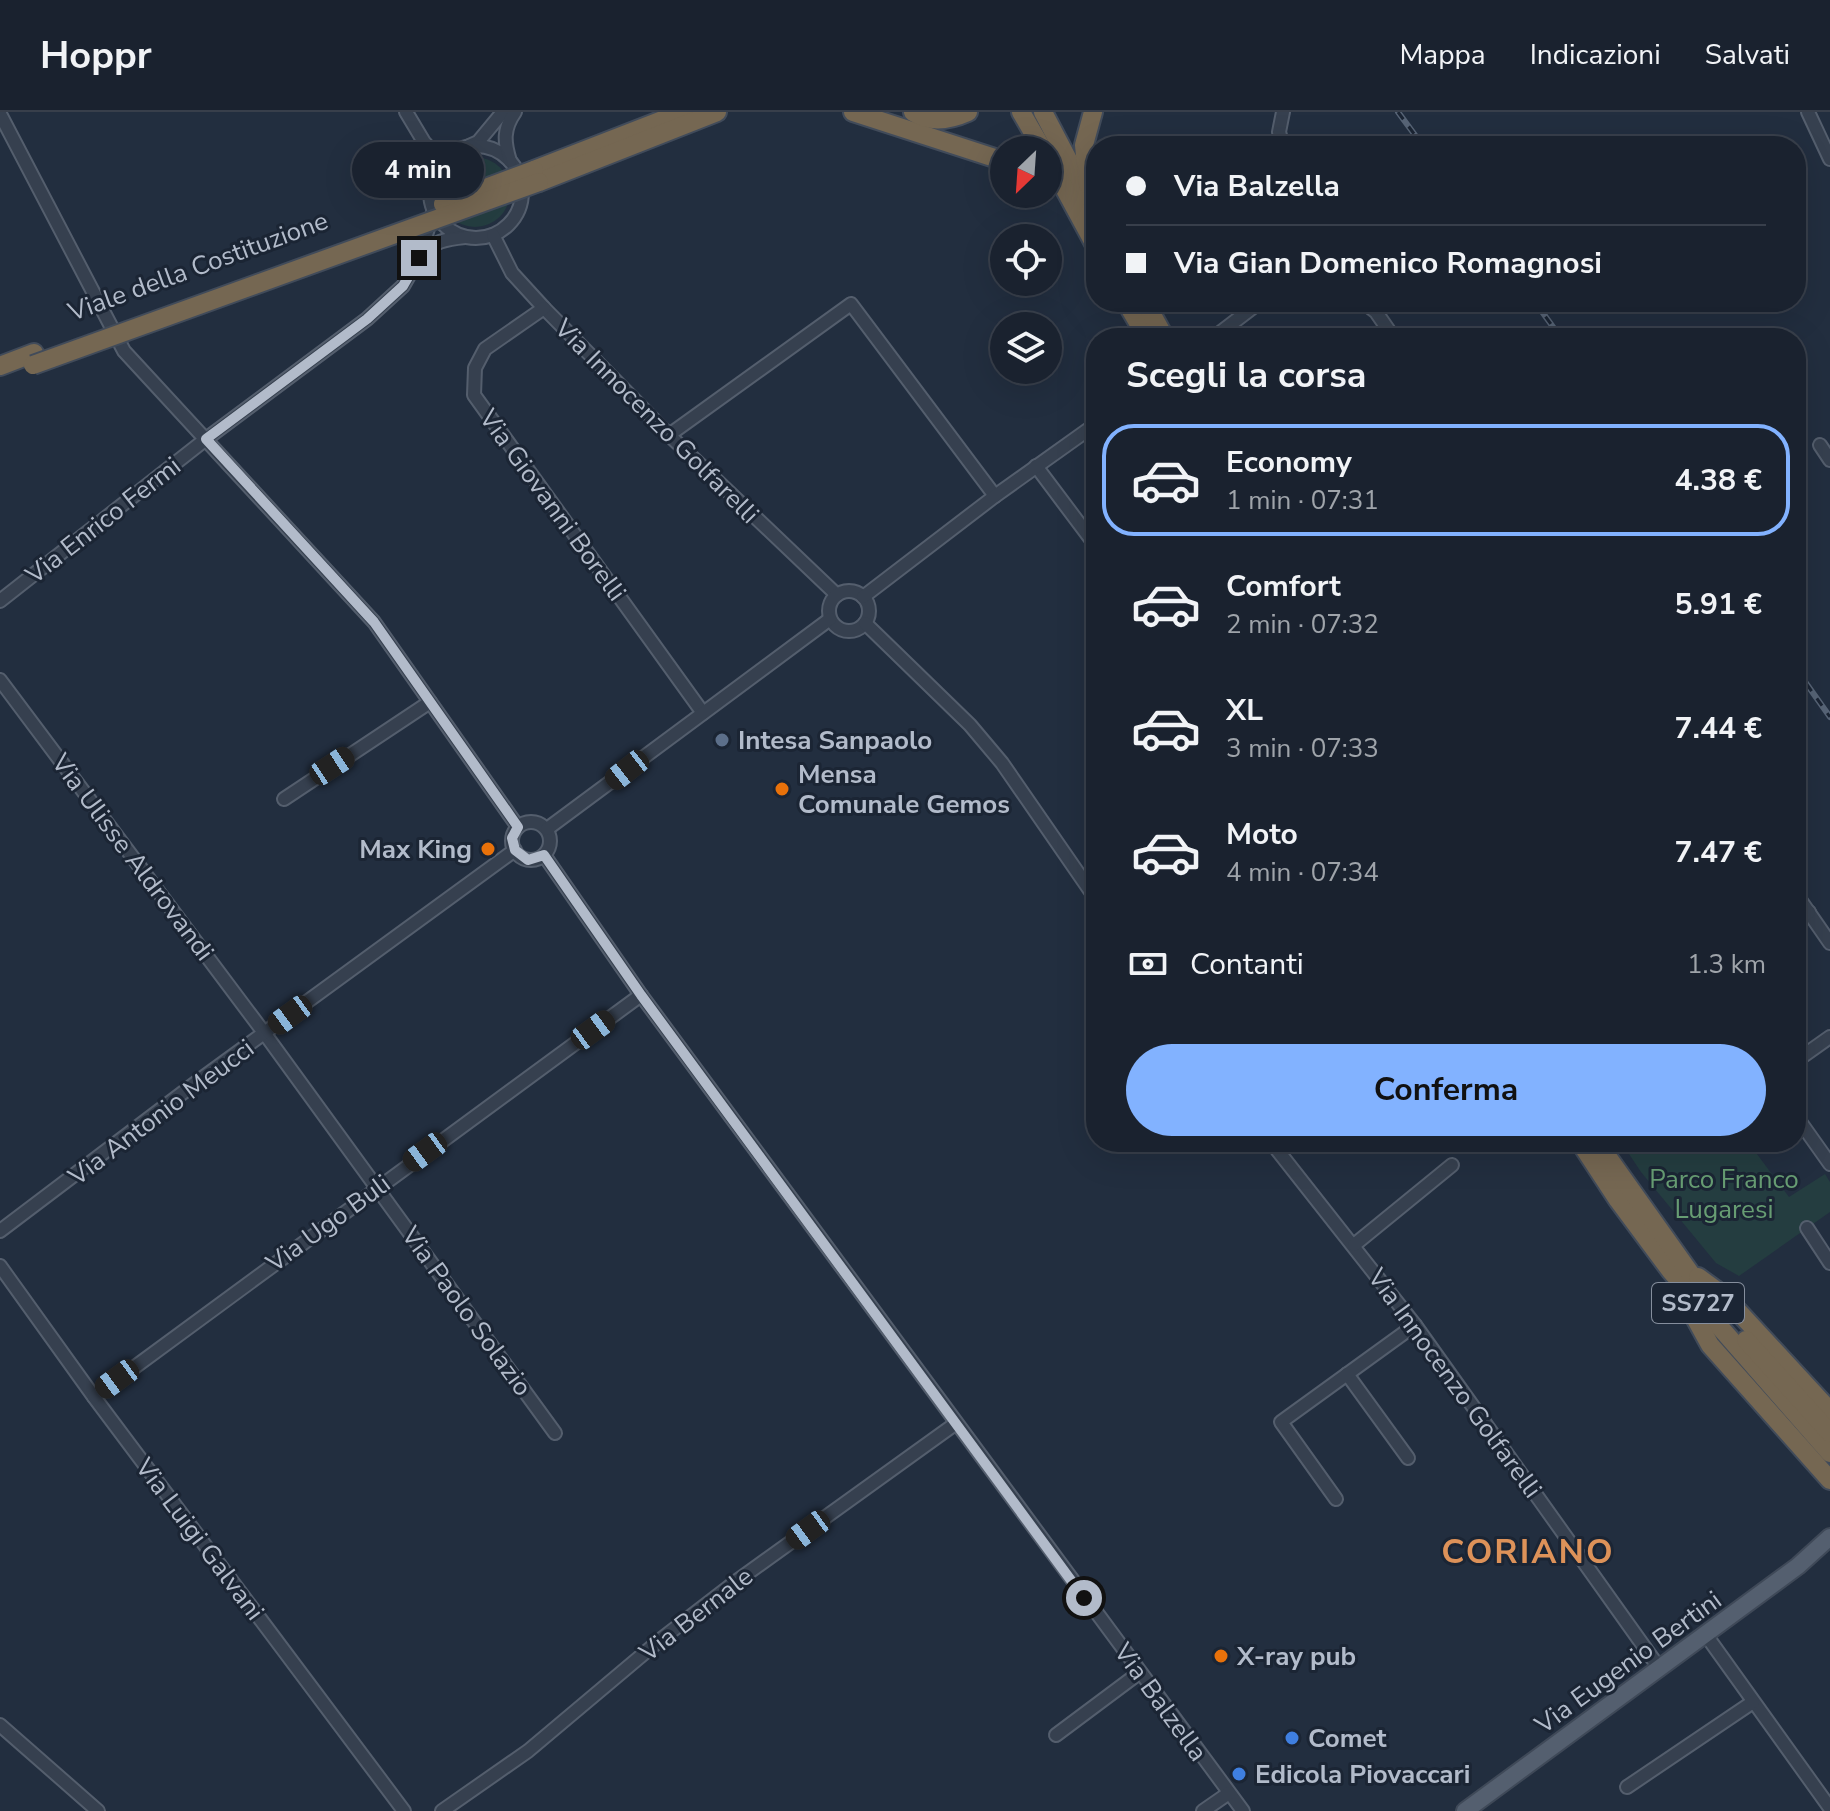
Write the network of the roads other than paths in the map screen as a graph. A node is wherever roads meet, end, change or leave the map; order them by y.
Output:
1 (406, 112) edge
2 (503, 112) edge
3 (515, 112) edge
4 (683, 112) edge
5 (853, 112) edge
6 (913, 112) edge
7 (968, 112) edge
8 (1021, 112) edge
9 (1043, 112) edge
10 (1093, 112) edge
11 (1283, 112) edge
12 (1808, 112) edge
13 (719, 113) edge
14 (0, 114) edge
15 (1035, 136) edge
16 (1280, 136) edge
17 (463, 148) junction
18 (990, 156) edge
19 (1830, 159) edge
20 (510, 161) junction
21 (442, 162) junction
22 (1086, 169) edge
23 (537, 176) junction
24 (1062, 184) edge
25 (1086, 194) edge
26 (1062, 201) edge
27 (434, 209) junction
28 (1086, 228) edge
29 (493, 235) junction
30 (465, 237) junction
31 (1086, 244) edge
32 (419, 258) junction
33 (544, 308) junction
34 (1247, 312) edge
35 (1226, 328) edge
36 (33, 359) junction
37 (0, 366) edge
38 (0, 377) edge
39 (1086, 431) edge
40 (669, 435) junction
41 (206, 439) junction
42 (1820, 445) dead end
43 (1830, 460) edge
44 (1036, 466) junction
45 (995, 496) junction
46 (1086, 533) edge
47 (837, 595) junction
48 (863, 597) junction
49 (0, 601) edge
50 (830, 619) junction
51 (865, 623) junction
52 (0, 680) edge
53 (430, 702) junction
54 (703, 713) junction
55 (284, 799) dead end
56 (518, 827) junction
57 (547, 829) junction
58 (515, 850) junction
59 (544, 855) junction
60 (1086, 885) edge
61 (1806, 908) edge
62 (1809, 912) junction
63 (1806, 914) edge
64 (1830, 943) edge
65 (641, 995) junction
66 (265, 1034) junction
67 (1830, 1037) edge
68 (1806, 1054) edge
69 (1806, 1130) edge
70 (1279, 1152) edge
71 (1587, 1152) edge
72 (1603, 1152) edge
73 (1830, 1164) edge
74 (1452, 1165) dead end
75 (377, 1187) junction
76 (1807, 1228) dead end
77 (0, 1231) edge
78 (1354, 1245) junction
79 (1830, 1263) edge
80 (0, 1266) edge
81 (1678, 1268) junction
82 (1415, 1325) junction
83 (1347, 1374) junction
84 (94, 1397) junction
85 (1830, 1411) edge
86 (955, 1424) junction
87 (555, 1433) dead end
88 (1830, 1433) edge
89 (1830, 1453) edge
90 (1408, 1458) dead end
91 (1830, 1480) edge
92 (1336, 1499) dead end
93 (1826, 1543) edge
94 (1706, 1635) junction
95 (1660, 1669) junction
96 (1139, 1673) junction
97 (1753, 1702) junction
98 (0, 1725) edge
99 (1056, 1735) dead end
100 (1627, 1787) dead end
101 (1229, 1793) junction
102 (1829, 1809) edge
103 (98, 1811) edge
104 (404, 1811) edge
105 (442, 1811) edge
106 (1203, 1811) edge
107 (1243, 1811) edge
108 (1465, 1811) edge

1 - 21 street
2 - 17 street
3 - 20 street
4 - 23 highway, Viale della Costituzione
5 - 18 highway
6 - 7 highway
8 - 15 highway
9 - 25 highway
10 - 22 highway
11 - 16 street
12 - 19 street
13 - 23 highway
14 - 41 street
17 - 20 street
17 - 21 street
20 - 29 street
21 - 27 street
23 - 36 highway, Viale della Costituzione, bridge
24 - 28 highway
26 - 31 highway
27 - 30 street
27 - 32 street
29 - 30 street
29 - 33 street, Via Innocenzo Golfarelli
30 - 32 street
32 - 41 street, Via Enrico Fermi
33 - 40 street, Via Innocenzo Golfarelli
33 - 54 street, Via Giovanni Borelli
34 - 35 street
36 - 37 highway, Viale della Costituzione
36 - 38 highway, Viale della Costituzione
39 - 44 street
40 - 45 street
40 - 47 street, Via Innocenzo Golfarelli
41 - 49 street, Via Enrico Fermi
41 - 53 street
42 - 43 street
44 - 45 street
44 - 46 street
45 - 48 street
47 - 48 street
47 - 50 street
48 - 51 street
50 - 51 street
50 - 54 street
51 - 60 street
52 - 66 street, Via Ulisse Aldrovandi
53 - 55 street
53 - 56 street
54 - 57 street
56 - 57 street
56 - 58 street
57 - 59 street
58 - 59 street
58 - 66 street, Via Antonio Meucci
59 - 65 street, Via Balzella
61 - 62 street
62 - 63 street
62 - 64 street
65 - 75 street, Via Ugo Buli
65 - 86 street, Via Balzella
66 - 75 street, Via Paolo Solazio
66 - 77 street, Via Antonio Meucci
67 - 68 street
69 - 73 street
70 - 78 street, Via Innocenzo Golfarelli
71 - 81 highway, SS727
72 - 81 highway, SS727
74 - 78 street
75 - 84 street, Via Ugo Buli
75 - 87 street, Via Paolo Solazio
76 - 79 street
78 - 82 street, Via Innocenzo Golfarelli
80 - 84 street, Via Luigi Galvani
81 - 85 highway
81 - 88 highway, SS727
81 - 89 highway, SS727
81 - 91 highway
82 - 83 street
82 - 95 street, Via Innocenzo Golfarelli
83 - 90 street
83 - 92 street
84 - 104 street, Via Luigi Galvani
86 - 96 street, Via Balzella
86 - 105 street, Via Bernale
93 - 94 main road, Via Eugenio Bertini
94 - 95 main road, Via Eugenio Bertini
94 - 97 street
95 - 108 main road, Via Eugenio Bertini
96 - 99 street
96 - 101 street, Via Balzella
97 - 100 street
97 - 102 street
98 - 103 street
101 - 106 street
101 - 107 street, Via Balzella

